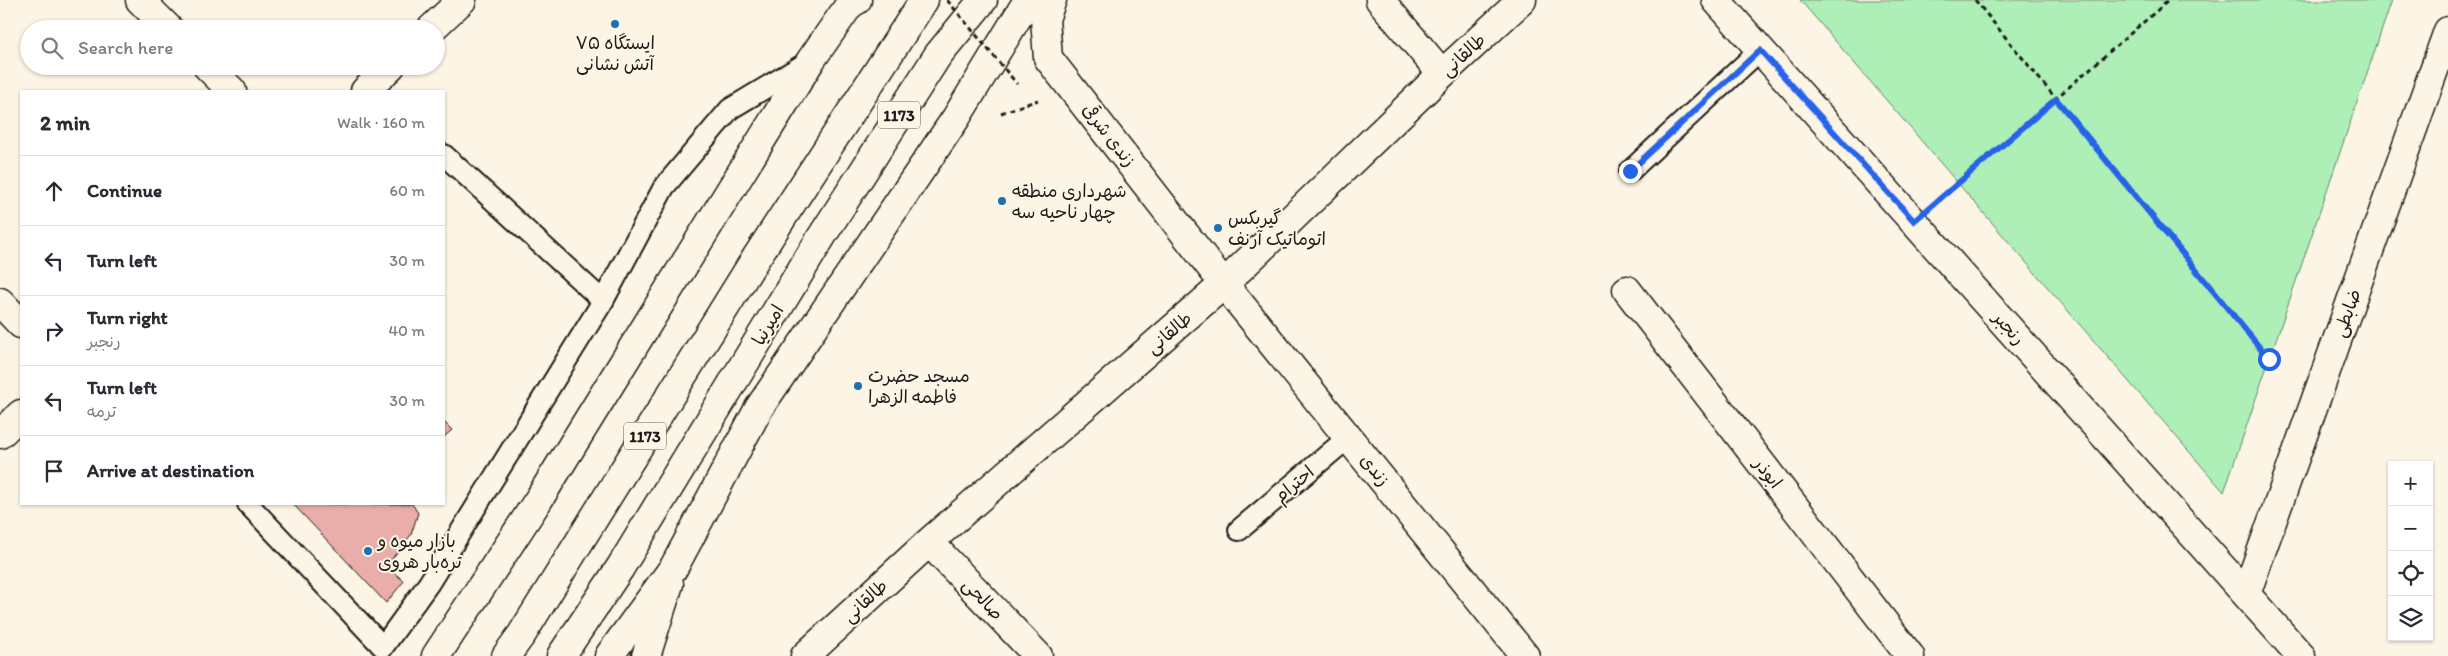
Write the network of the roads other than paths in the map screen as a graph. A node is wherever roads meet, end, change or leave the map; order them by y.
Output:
1 (140, 0) edge
2 (462, 0) edge
3 (858, 0) edge
4 (924, 0) edge
5 (983, 0) edge
6 (1028, 0) edge
7 (1052, 0) edge
8 (1380, 0) edge
9 (1522, 0) edge
10 (1716, 0) edge
11 (160, 20) edge
12 (441, 20) edge
13 (2448, 31) edge
14 (1760, 50) junction
15 (812, 60) junction
16 (1442, 74) junction
17 (215, 75) edge
18 (382, 75) edge
19 (231, 90) edge
20 (366, 90) edge
21 (445, 156) edge
22 (1630, 171) dead end
23 (1224, 284) junction
24 (1627, 290) dead end
25 (603, 301) junction
26 (0, 302) edge
27 (20, 323) edge
28 (20, 415) edge
29 (0, 434) edge
30 (1349, 437) junction
31 (249, 505) edge
32 (1239, 530) dead end
33 (929, 542) junction
34 (674, 567) junction
35 (2246, 594) junction
36 (813, 653) edge
37 (436, 656) edge
38 (506, 656) edge
39 (561, 656) edge
40 (609, 656) edge
41 (646, 656) edge
42 (1038, 656) edge
43 (1525, 656) edge
44 (1910, 656) edge
45 (2302, 656) edge

1 - 11 street
2 - 12 street
3 - 15 street
4 - 38 street, 1173
5 - 39 street, امیرنیا / 1173
6 - 34 street
7 - 23 street, زندی شرقی
8 - 16 street
9 - 16 street, طالقانی
10 - 14 street, رنجبر
13 - 35 street, ضابطی
14 - 22 lane
14 - 35 street, رنجبر
15 - 25 lane
15 - 37 street
16 - 23 street, طالقانی
17 - 19 street
18 - 20 street
21 - 25 lane
23 - 30 street, زندی
23 - 33 street, طالقانی
24 - 44 street, ابوذر
25 - 31 lane
26 - 27 street
28 - 29 street
30 - 32 lane, احترام
30 - 43 street, زندی
33 - 36 street, طالقانی
33 - 42 street, صالحی
34 - 40 street
34 - 41 street
35 - 45 street, رنجبر

